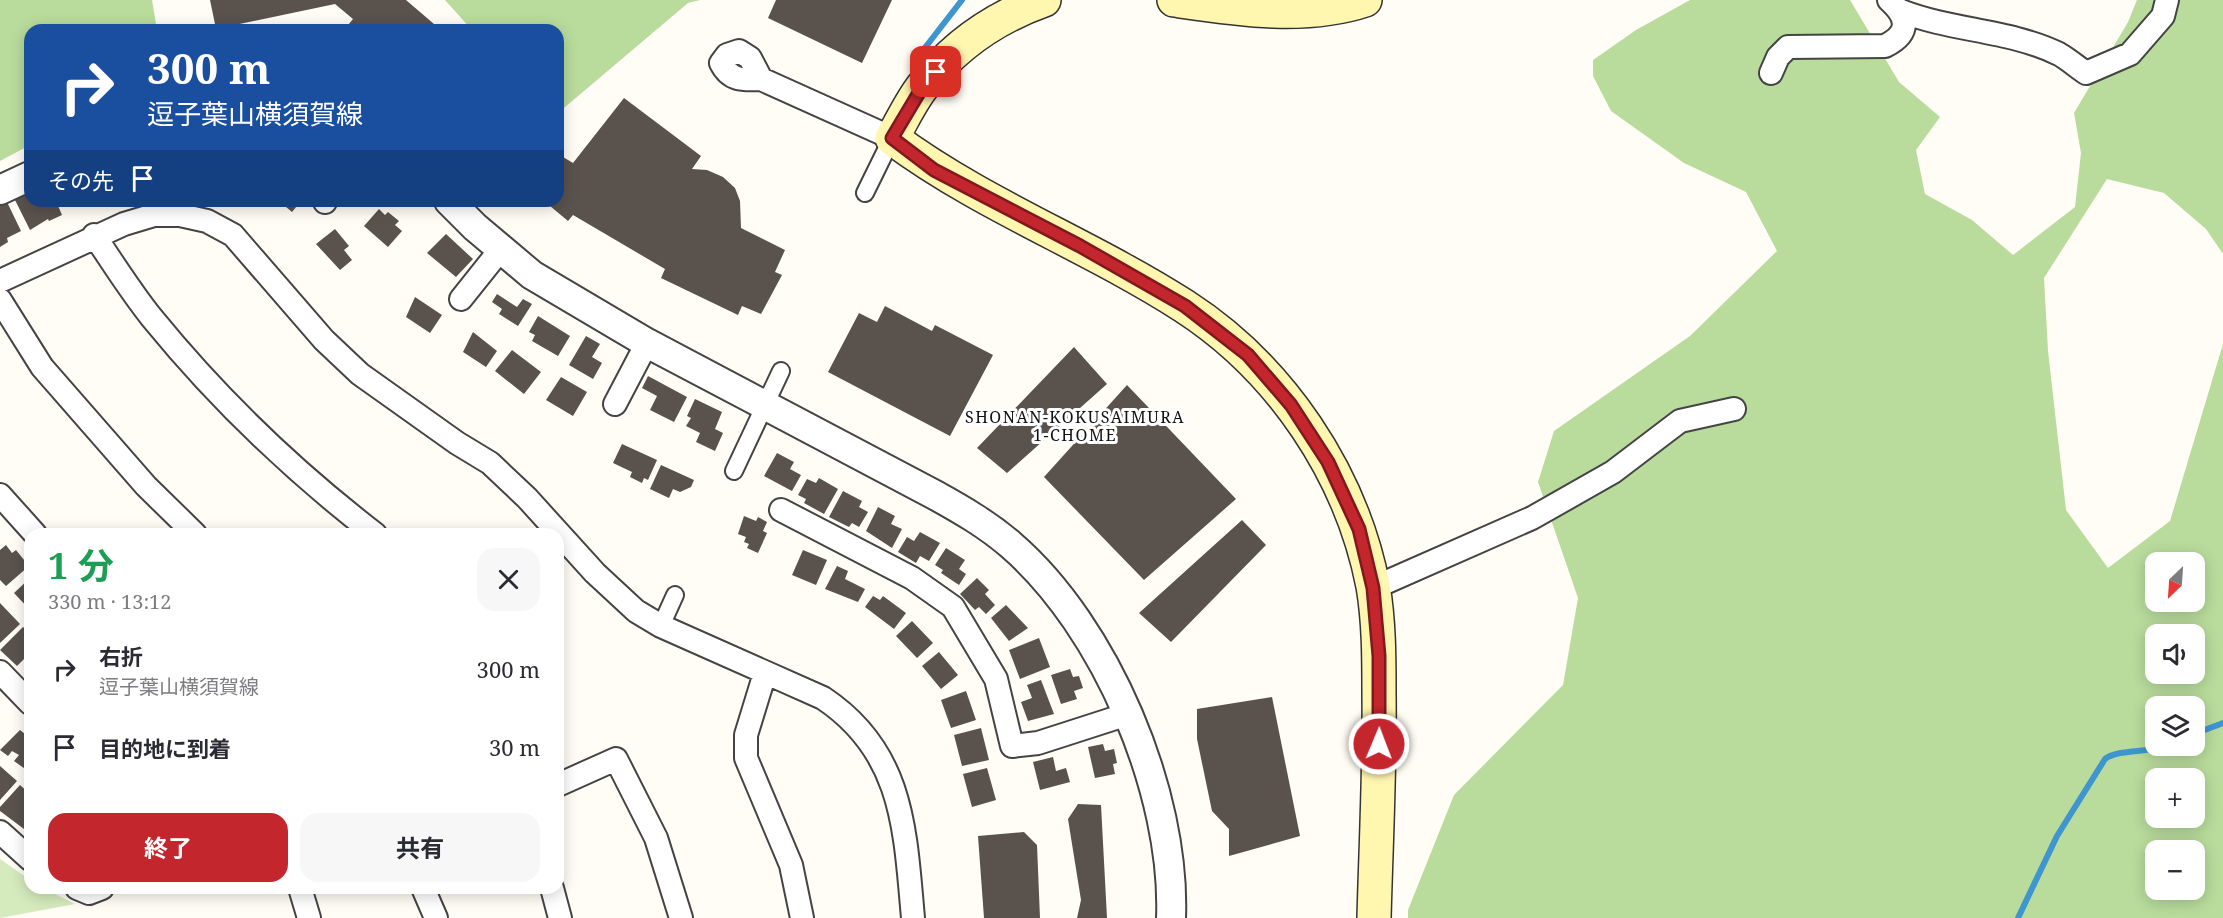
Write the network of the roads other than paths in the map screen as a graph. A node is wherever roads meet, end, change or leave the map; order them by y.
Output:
1 (1044, 0) edge
2 (1174, 0) edge
3 (1365, 0) edge
4 (2167, 0) edge
5 (1895, 5) edge
6 (1771, 73) dead end
7 (761, 80) dead end
8 (892, 138) junction
9 (24, 180) edge
10 (0, 190) edge
11 (865, 193) dead end
12 (456, 207) edge
13 (94, 235) junction
14 (501, 249) junction
15 (0, 280) edge
16 (462, 299) dead end
17 (0, 300) edge
18 (647, 343) junction
19 (781, 371) dead end
20 (615, 404) dead end
21 (765, 405) junction
22 (1734, 409) dead end
23 (734, 471) dead end
24 (0, 495) edge
25 (781, 510) dead end
26 (30, 528) edge
27 (189, 528) edge
28 (367, 528) edge
29 (554, 528) edge
30 (564, 539) edge
31 (1373, 588) junction
32 (675, 595) dead end
33 (661, 626) junction
34 (0, 672) edge
35 (765, 673) junction
36 (24, 697) edge
37 (1128, 714) junction
38 (564, 782) edge
39 (0, 832) edge
40 (24, 854) edge
41 (302, 894) edge
42 (426, 894) edge
43 (554, 894) edge
44 (309, 918) edge
45 (436, 918) edge
46 (560, 918) edge
47 (681, 918) edge
48 (802, 918) edge
49 (913, 918) edge
50 (1171, 918) edge
51 (1374, 918) edge

1 - 8 main road
2 - 3 main road
4 - 5 street
5 - 6 street
7 - 8 street
8 - 11 street
8 - 31 main road
9 - 10 street
12 - 14 street
13 - 15 street
13 - 28 street
13 - 29 street
14 - 16 street
14 - 18 street
17 - 27 street
18 - 20 street
18 - 21 street
19 - 21 street
21 - 23 street
21 - 37 street
22 - 31 street
24 - 26 street
25 - 37 street
30 - 33 street
31 - 51 main road
32 - 33 street
33 - 35 street
34 - 36 street
35 - 48 street
35 - 49 street
37 - 50 street
38 - 47 street
39 - 40 street
41 - 44 street
42 - 45 street
43 - 46 street

